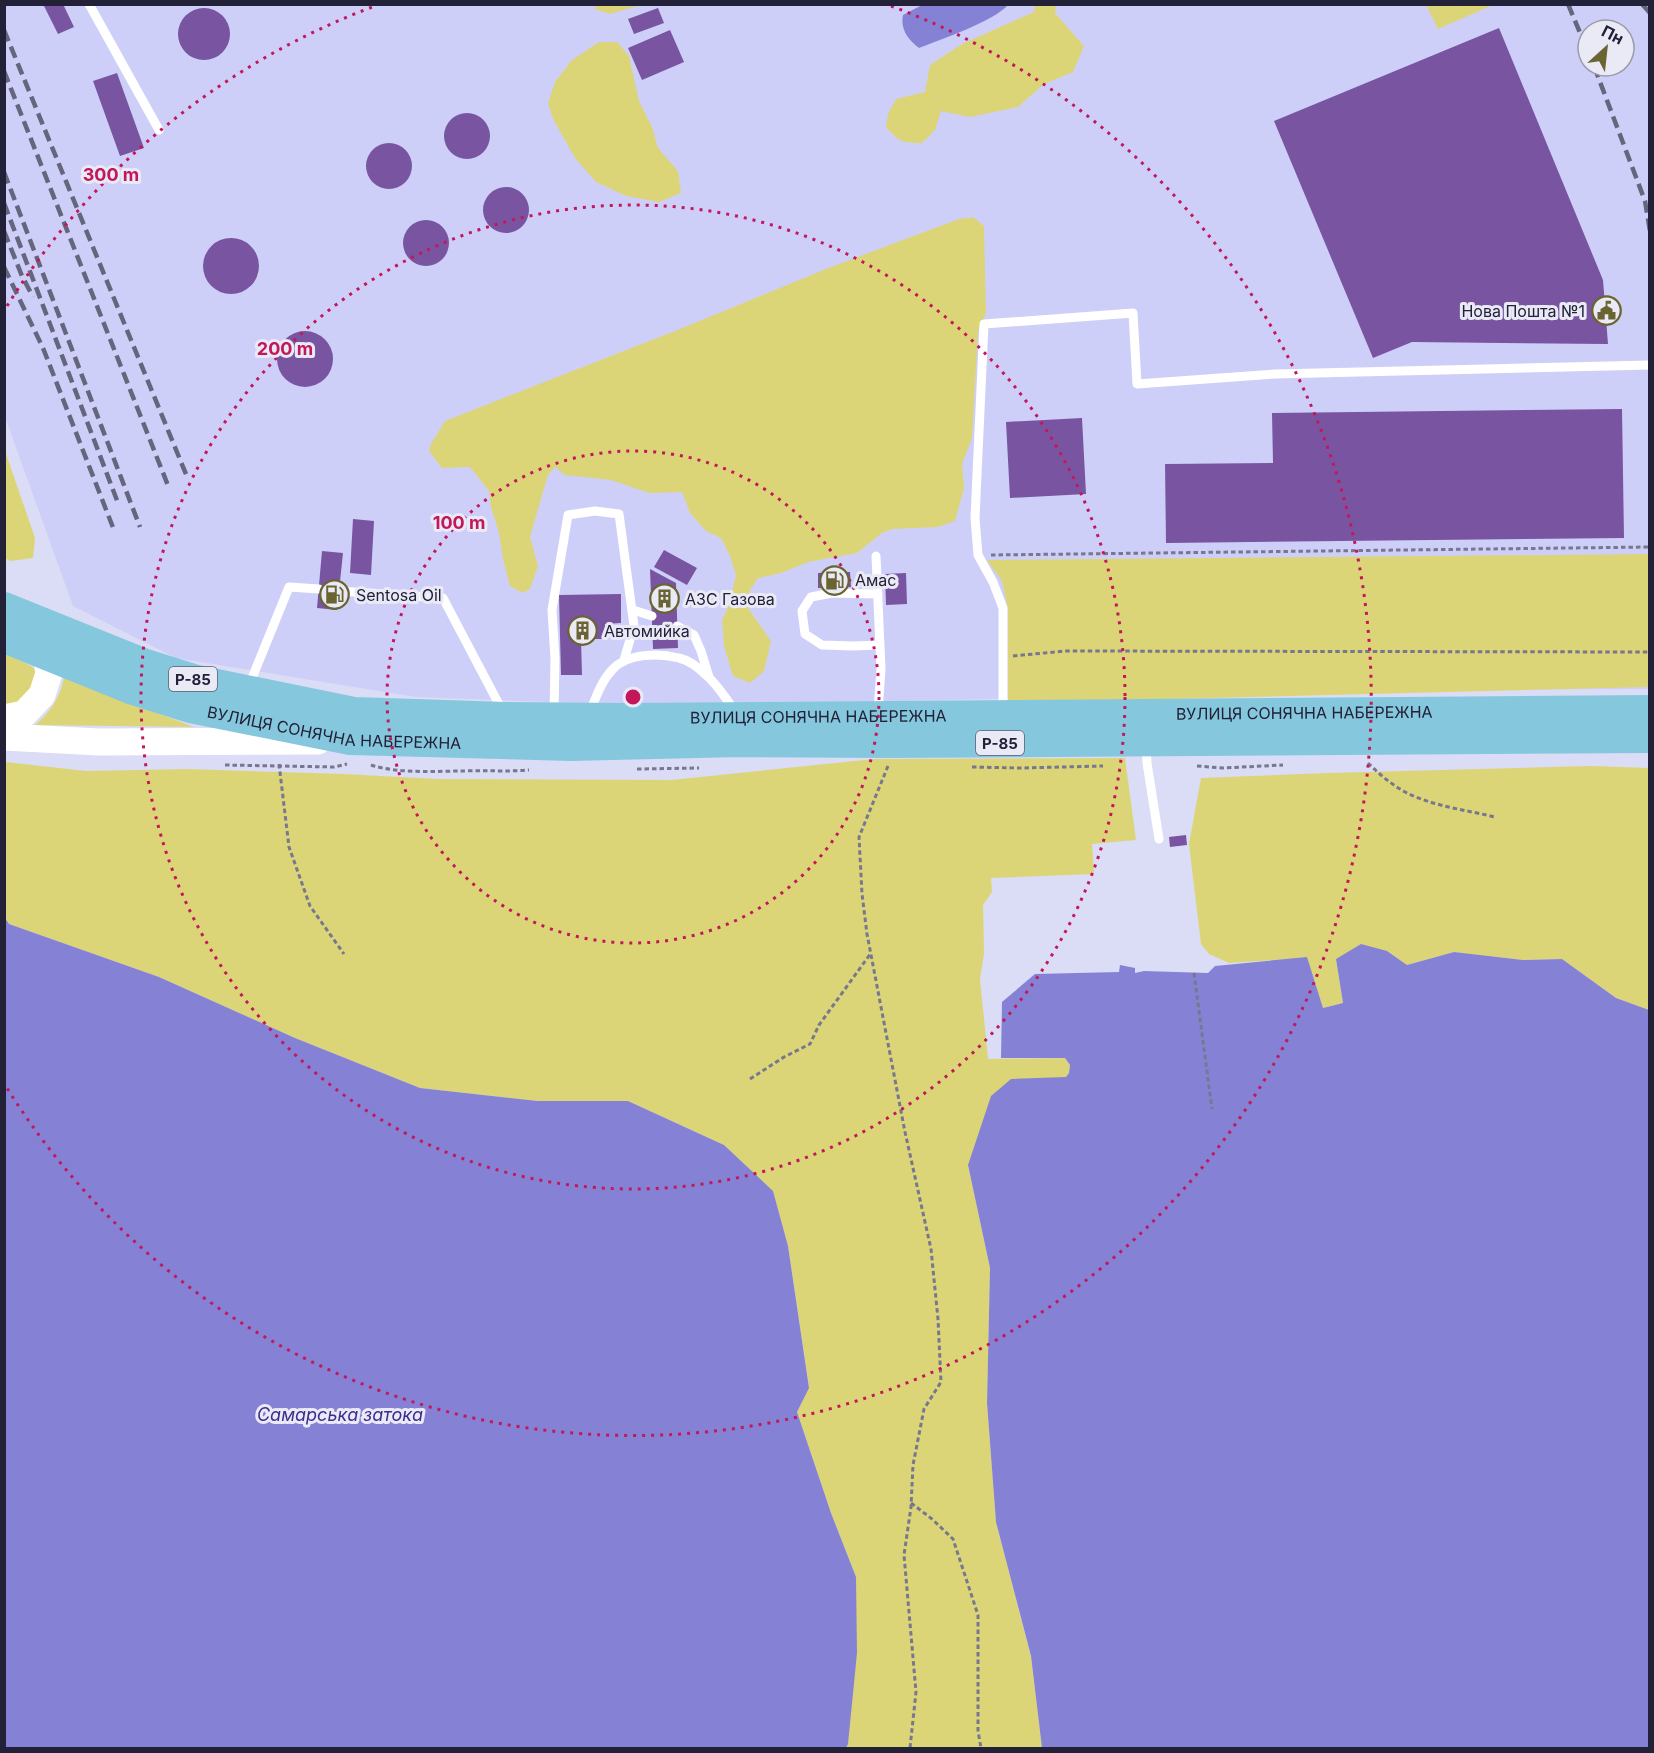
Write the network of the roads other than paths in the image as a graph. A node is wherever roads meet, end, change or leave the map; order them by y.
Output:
1 (89, 4) edge
2 (159, 130) dead end
3 (1650, 365) edge
4 (876, 556) dead end
5 (319, 589) dead end
6 (339, 591) dead end
7 (878, 594) junction
8 (4, 607) edge
9 (633, 610) junction
10 (652, 616) dead end
11 (39, 622) junction
12 (677, 626) dead end
13 (4, 638) edge
14 (880, 645) junction
15 (47, 655) junction
16 (624, 660) junction
17 (708, 677) junction
18 (247, 690) junction
19 (1650, 710) edge
20 (1003, 714) junction
21 (506, 717) junction
22 (4, 718) edge
23 (571, 727) junction
24 (739, 729) junction
25 (881, 732) junction
26 (4, 737) edge
27 (1650, 738) edge
28 (350, 740) junction
29 (1146, 742) junction
30 (1159, 839) dead end

1 - 2 lane
3 - 20 lane
4 - 7 lane
5 - 18 lane
6 - 21 lane
7 - 14 lane
7 - 14 lane
8 - 11 main road, ВУЛИЦЯ СОНЯЧНА НАБЕРЕЖНА / Р-85
9 - 10 lane
9 - 16 lane
9 - 23 lane
11 - 15 main road
11 - 18 main road, ВУЛИЦЯ СОНЯЧНА НАБЕРЕЖНА / Р-85
12 - 17 lane
13 - 15 main road, ВУЛИЦЯ СОНЯЧНА НАБЕРЕЖНА / Р-85
14 - 25 lane
15 - 22 main road
15 - 28 main road, ВУЛИЦЯ СОНЯЧНА НАБЕРЕЖНА / Р-85
16 - 17 lane
16 - 23 lane
17 - 24 lane
18 - 21 main road, ВУЛИЦЯ СОНЯЧНА НАБЕРЕЖНА / Р-85
19 - 20 main road, ВУЛИЦЯ СОНЯЧНА НАБЕРЕЖНА / Р-85
20 - 25 main road, ВУЛИЦЯ СОНЯЧНА НАБЕРЕЖНА / Р-85
21 - 23 main road, ВУЛИЦЯ СОНЯЧНА НАБЕРЕЖНА / Р-85
23 - 24 main road, ВУЛИЦЯ СОНЯЧНА НАБЕРЕЖНА / Р-85
23 - 28 main road, ВУЛИЦЯ СОНЯЧНА НАБЕРЕЖНА / Р-85
24 - 25 main road, ВУЛИЦЯ СОНЯЧНА НАБЕРЕЖНА / Р-85
25 - 29 main road, ВУЛИЦЯ СОНЯЧНА НАБЕРЕЖНА / Р-85
26 - 28 main road
27 - 29 main road, ВУЛИЦЯ СОНЯЧНА НАБЕРЕЖНА / Р-85
29 - 30 lane

